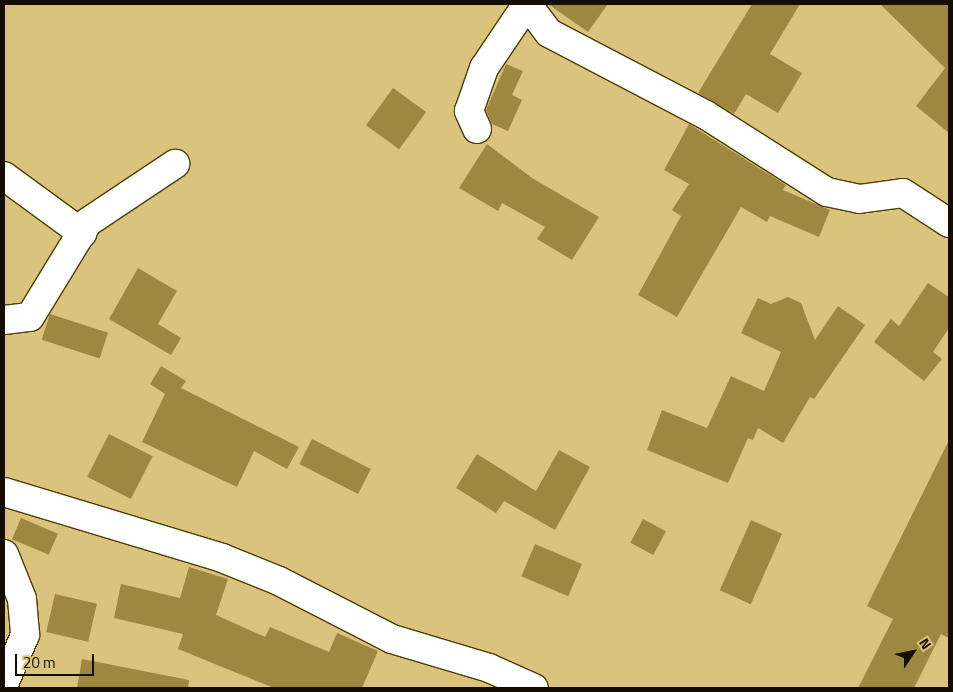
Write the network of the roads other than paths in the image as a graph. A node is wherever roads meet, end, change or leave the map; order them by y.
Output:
1 (527, 4) edge
2 (477, 129) dead end
3 (175, 164) dead end
4 (4, 176) edge
5 (949, 223) edge
6 (82, 233) junction
7 (4, 320) edge
8 (4, 492) edge
9 (4, 554) edge
10 (4, 684) edge
11 (534, 688) edge

1 - 2 street
1 - 5 street
3 - 6 street
4 - 6 street
6 - 7 street
8 - 11 street
9 - 10 street

